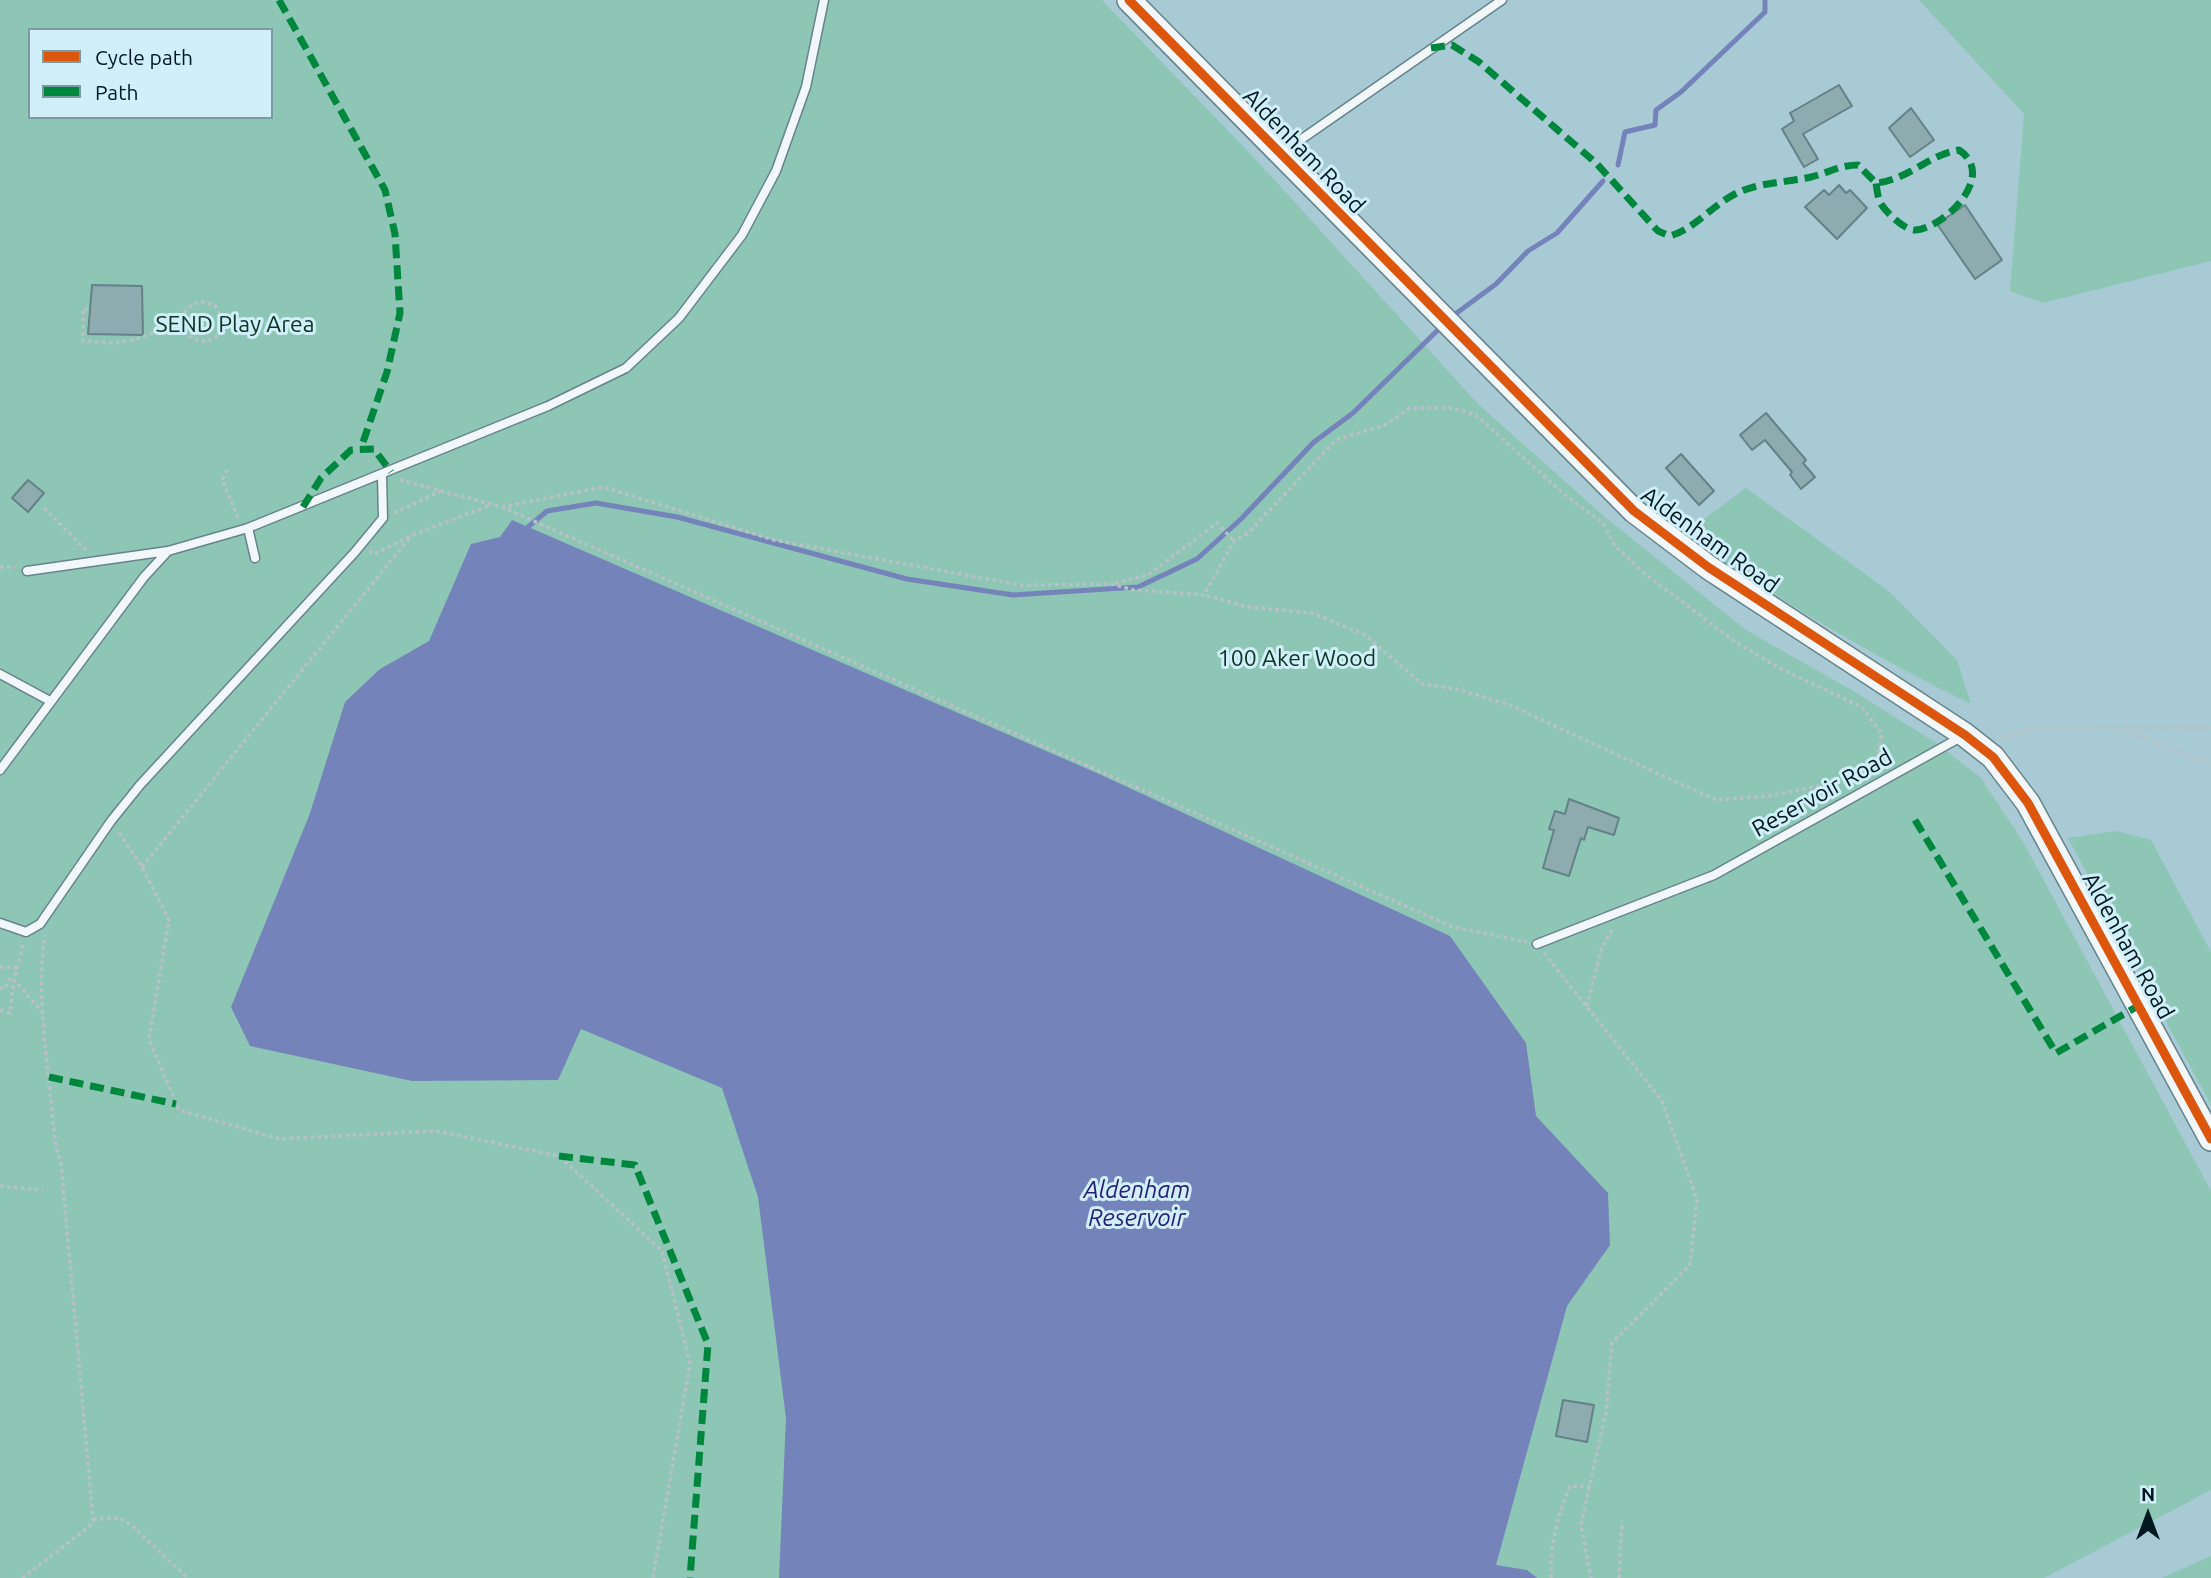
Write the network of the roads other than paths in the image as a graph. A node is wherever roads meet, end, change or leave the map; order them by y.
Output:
1 (824, 0) edge
2 (1129, 0) edge
3 (1502, 0) edge
4 (1281, 154) junction
5 (382, 476) junction
6 (245, 529) junction
7 (168, 551) junction
8 (255, 558) dead end
9 (27, 571) dead end
10 (0, 674) edge
11 (50, 701) junction
12 (1957, 740) junction
13 (0, 770) edge
14 (0, 923) edge
15 (1537, 944) road end
16 (2211, 1139) edge

1 - 5 lane
2 - 4 street, Aldenham Road
3 - 4 lane
4 - 12 street, Aldenham Road
5 - 6 lane
5 - 14 lane
6 - 7 lane
6 - 8 lane
7 - 9 lane
7 - 11 lane
10 - 11 lane
11 - 13 lane
12 - 15 lane, Reservoir Road
12 - 16 street, Aldenham Road

